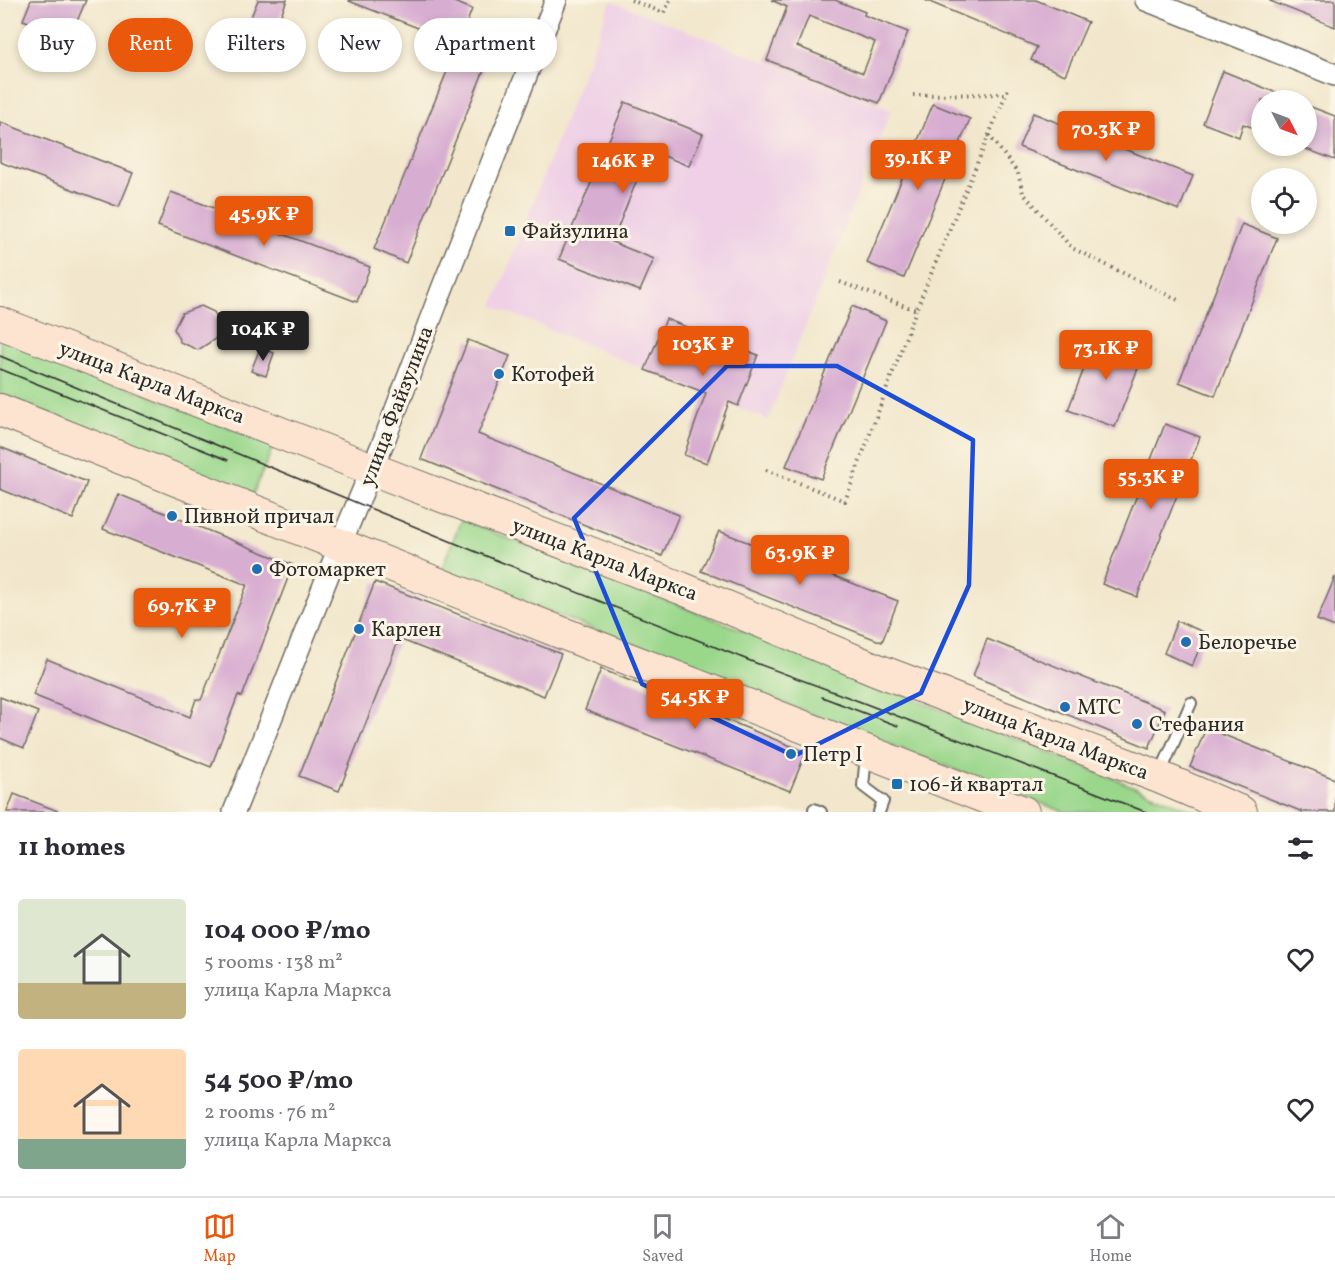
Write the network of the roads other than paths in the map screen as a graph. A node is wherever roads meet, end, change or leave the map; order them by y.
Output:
1 (556, 0) edge
2 (1146, 0) edge
3 (1335, 75) edge
4 (0, 323) edge
5 (0, 410) edge
6 (372, 469) junction
7 (340, 545) junction
8 (1191, 703) dead end
9 (865, 766) dead end
10 (1159, 777) junction
11 (234, 812) edge
12 (879, 812) edge
13 (1023, 812) edge
14 (1241, 812) edge

1 - 6 street, улица Файзулина
2 - 3 street
4 - 6 main road, улица Карла Маркса
5 - 7 main road
6 - 7 street, улица Файзулина
6 - 10 main road, улица Карла Маркса
7 - 11 street, улица Файзулина
7 - 13 main road
8 - 10 lane
9 - 12 lane
10 - 14 main road, улица Карла Маркса

